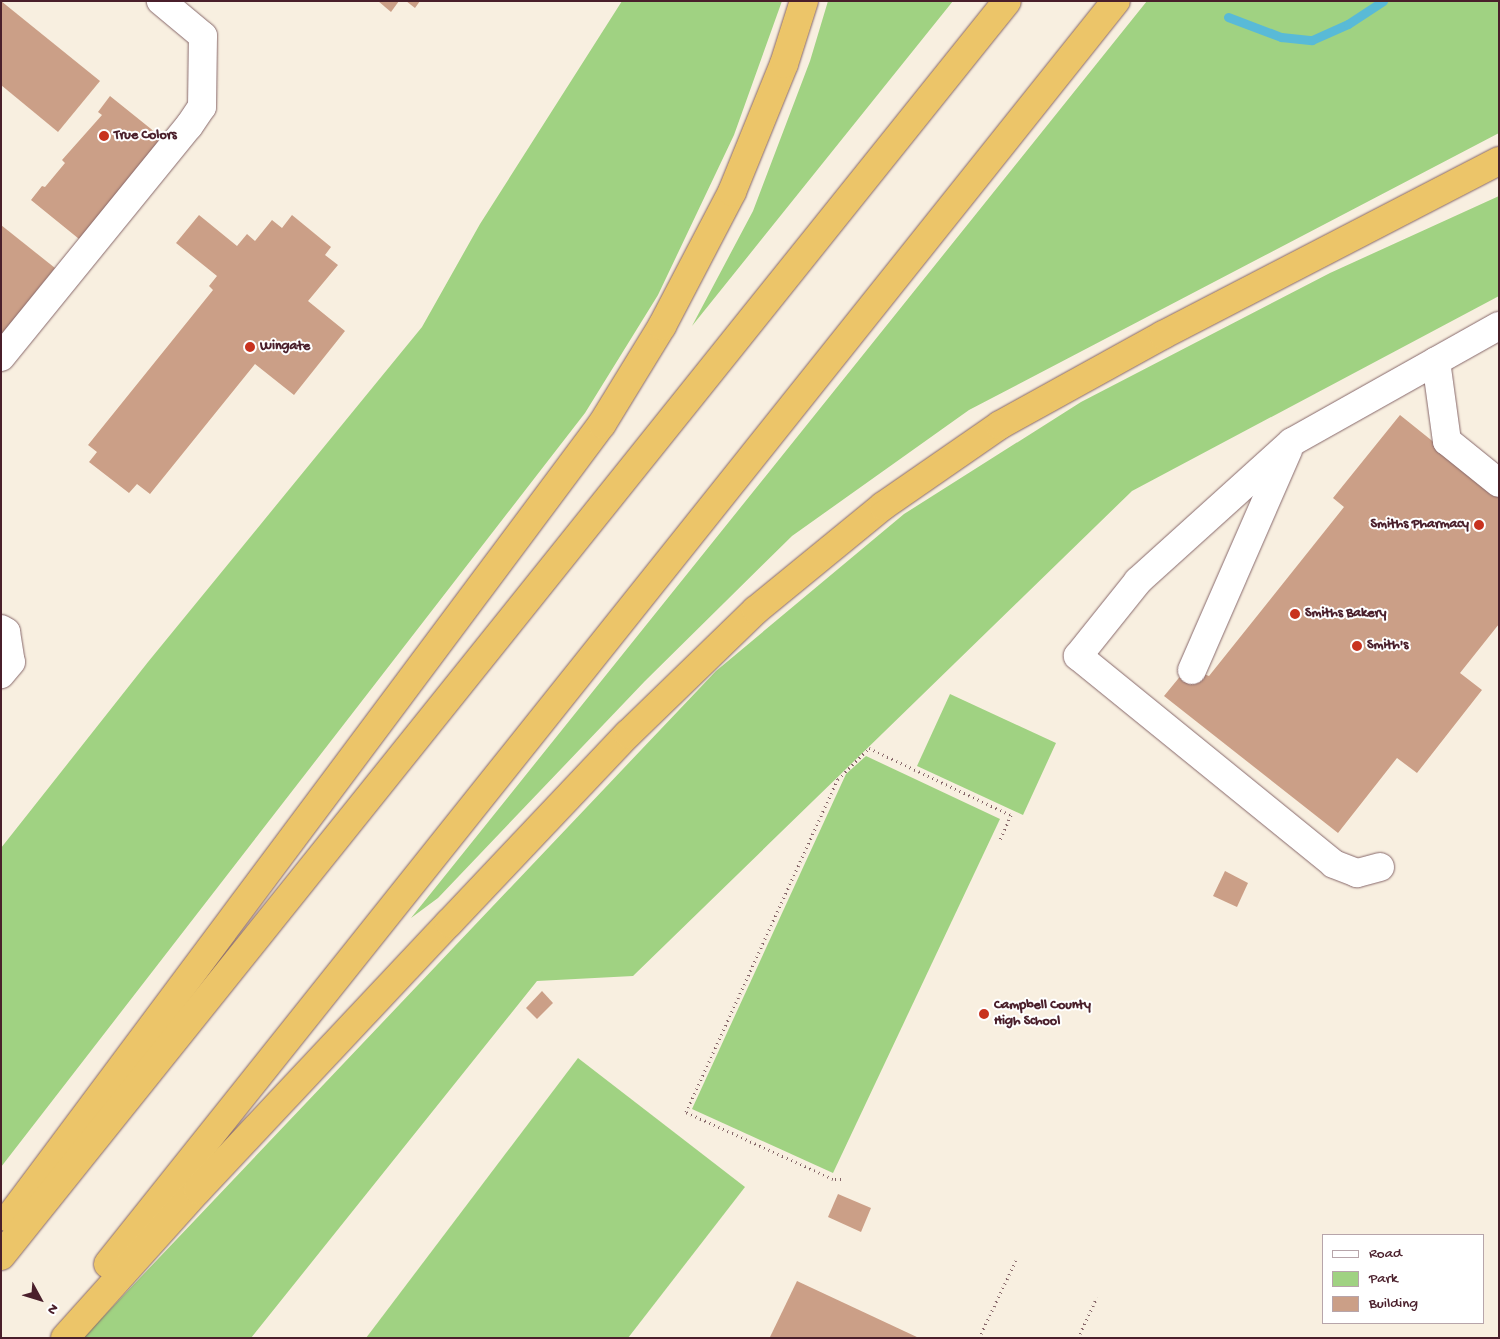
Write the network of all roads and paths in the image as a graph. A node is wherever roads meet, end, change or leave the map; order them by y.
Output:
1 (161, 1) edge
2 (804, 1) edge
3 (1008, 1) edge
4 (1116, 1) edge
5 (1499, 161) edge
6 (1499, 326) edge
7 (1, 357) edge
8 (1436, 361) junction
9 (1446, 425) junction
10 (1292, 442) junction
11 (1499, 469) edge
12 (1499, 483) edge
13 (1, 629) edge
14 (1192, 670) dead end
15 (1, 674) edge
16 (1000, 840) dead end
17 (1380, 867) dead end
18 (841, 1179) dead end
19 (1, 1228) edge
20 (1, 1256) edge
21 (1016, 1260) dead end
22 (1097, 1297) dead end
23 (50, 1338) edge
24 (65, 1338) edge
25 (979, 1338) edge
26 (1078, 1338) edge

1 - 7 street
2 - 19 highway
3 - 20 highway
4 - 23 highway
5 - 24 highway
6 - 8 street
8 - 9 street
8 - 10 street
9 - 11 street
9 - 12 street
10 - 14 street
10 - 17 street
13 - 15 street
16 - 18 path
21 - 25 path
22 - 26 path

